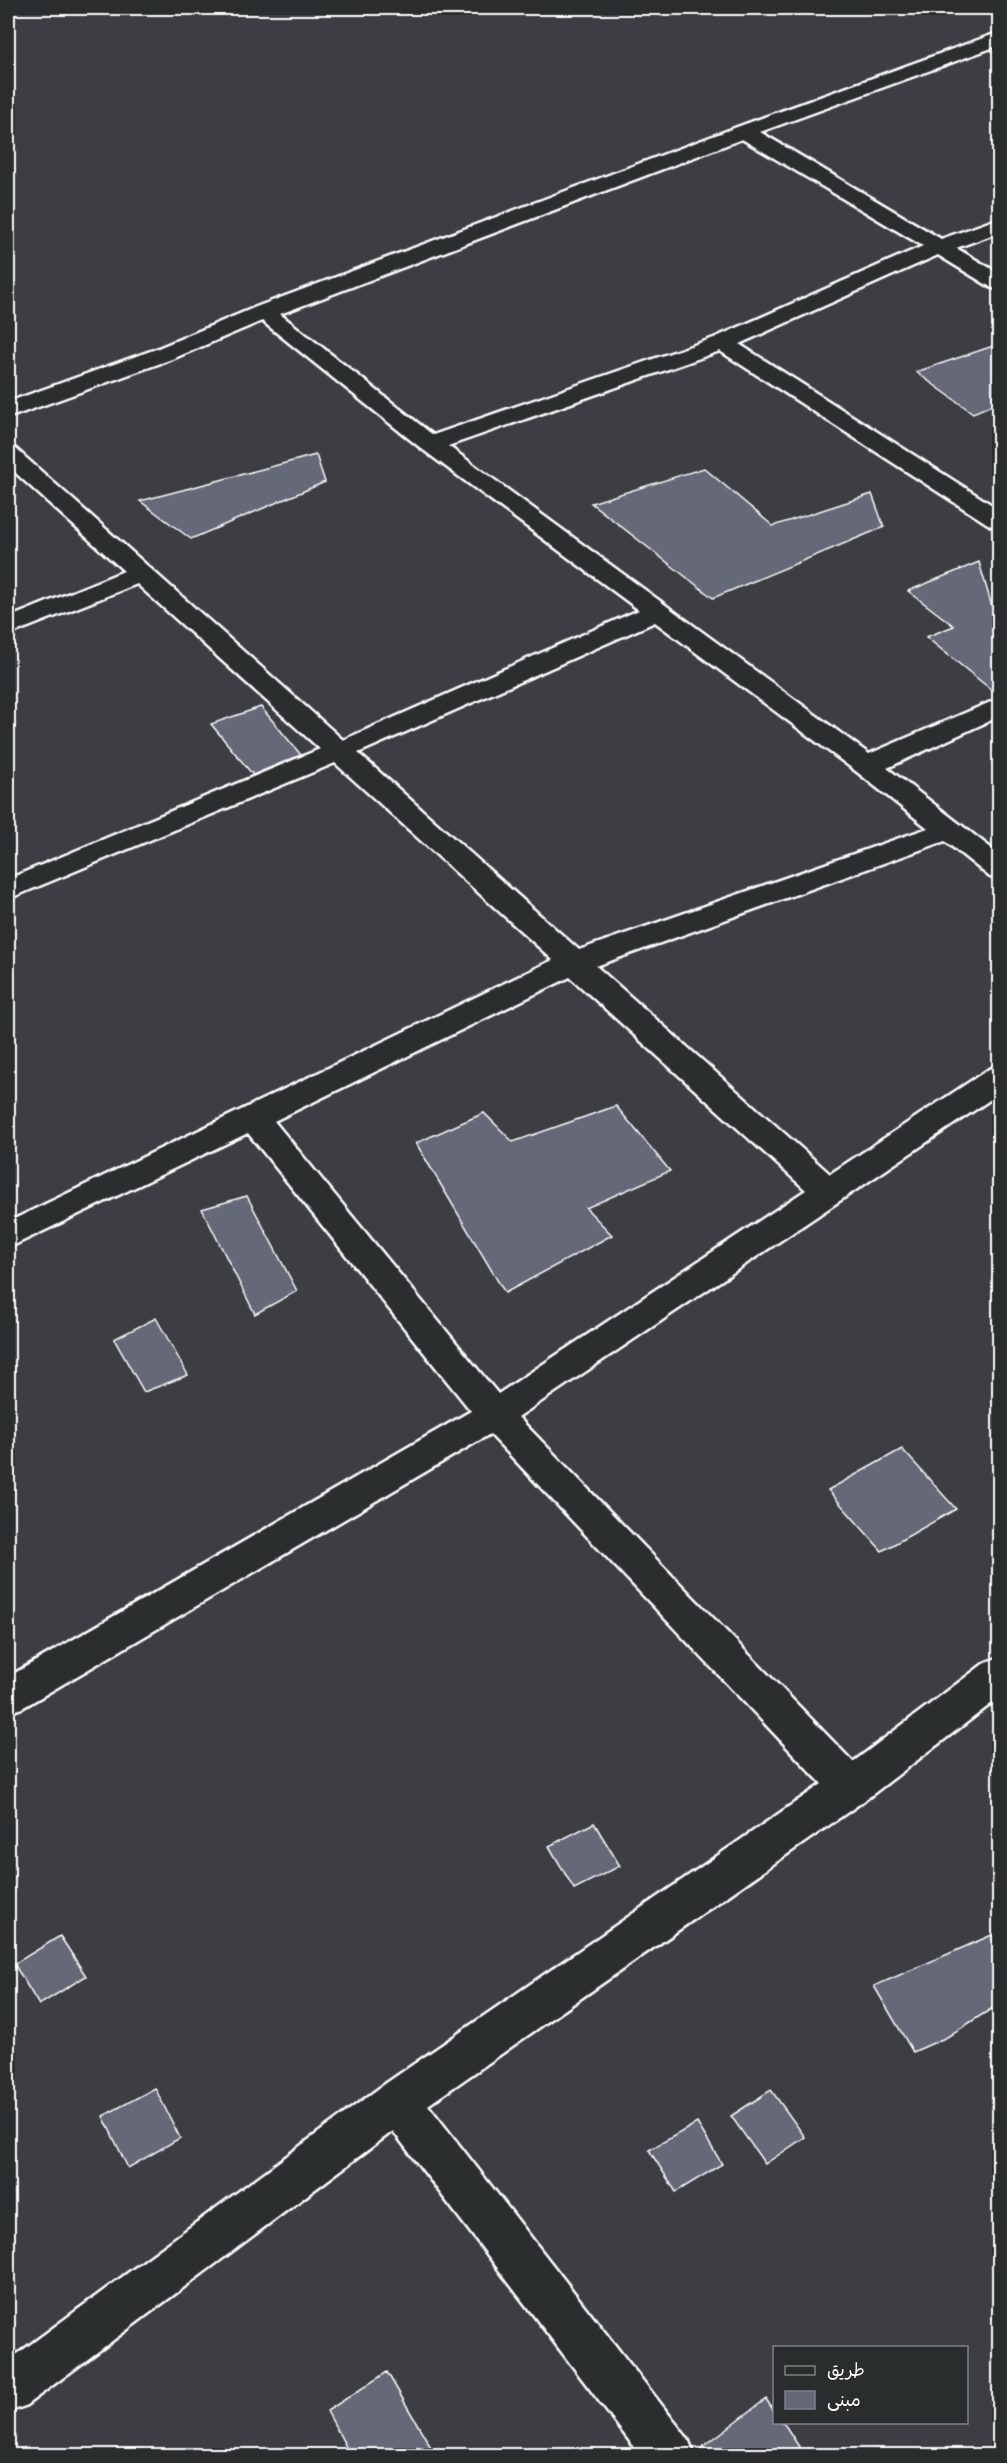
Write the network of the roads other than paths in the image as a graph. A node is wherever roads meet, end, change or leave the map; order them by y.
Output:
1 (999, 38) edge
2 (744, 131) junction
3 (999, 224) edge
4 (937, 248) junction
5 (999, 283) edge
6 (264, 312) junction
7 (722, 343) junction
8 (8, 410) edge
9 (430, 444) junction
10 (8, 454) edge
11 (999, 521) edge
12 (142, 573) junction
13 (656, 612) junction
14 (8, 627) edge
15 (999, 706) edge
16 (338, 752) junction
17 (867, 766) junction
18 (949, 830) junction
19 (999, 870) edge
20 (8, 890) edge
21 (573, 963) junction
22 (999, 1077) edge
23 (253, 1118) junction
24 (829, 1192) junction
25 (8, 1236) edge
26 (494, 1415) junction
27 (999, 1674) edge
28 (8, 1696) edge
29 (851, 1787) junction
30 (397, 2101) junction
31 (8, 2389) edge
32 (671, 2456) edge

1 - 2 street
2 - 4 street
2 - 6 street
3 - 4 street
4 - 5 street
4 - 7 street
6 - 8 street
6 - 9 street
7 - 9 street
7 - 11 street
9 - 13 street
10 - 12 street
12 - 14 street
12 - 16 street
13 - 16 street
13 - 17 street
15 - 17 street
16 - 20 street
16 - 21 street
17 - 18 street
18 - 19 street
18 - 21 street
21 - 23 street
21 - 24 street
22 - 24 street
23 - 25 street
23 - 26 street
24 - 26 street
26 - 28 street
26 - 29 street
27 - 29 street
29 - 30 street
30 - 31 street
30 - 32 street

